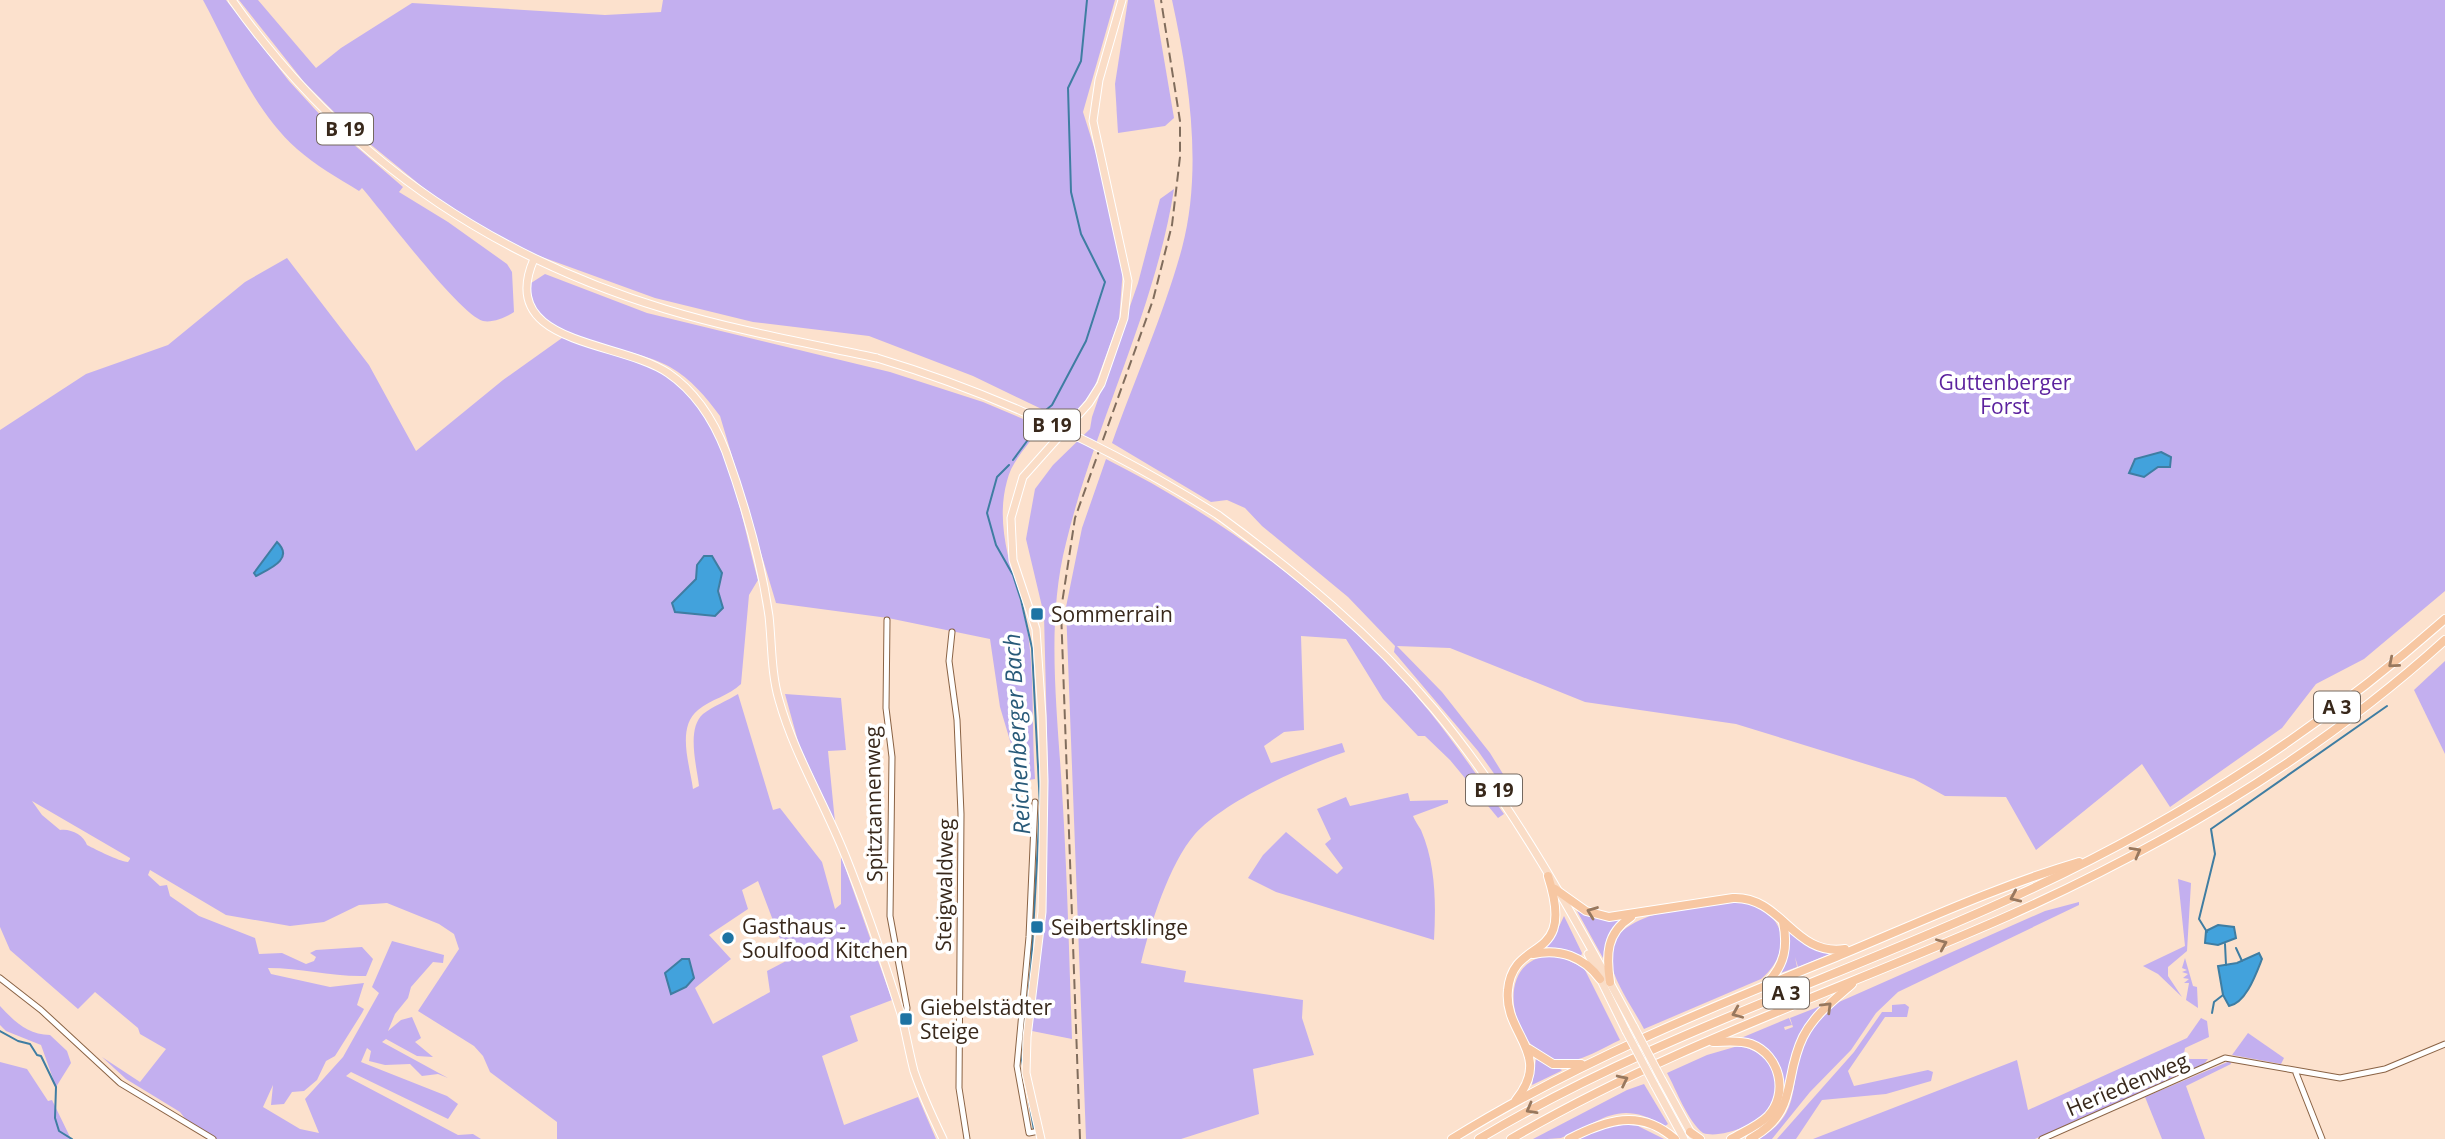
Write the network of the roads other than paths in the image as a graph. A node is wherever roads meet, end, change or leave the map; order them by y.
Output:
1 (232, 0) edge
2 (1122, 0) edge
3 (534, 259) junction
4 (2445, 619) edge
5 (887, 620) dead end
6 (952, 632) dead end
7 (2445, 640) edge
8 (1035, 802) dead end
9 (2098, 856) junction
10 (1548, 876) junction
11 (1555, 889) junction
12 (1635, 915) junction
13 (1571, 918) junction
14 (1783, 922) junction
15 (1034, 938) junction
16 (1858, 947) junction
17 (1527, 957) junction
18 (0, 978) edge
19 (1600, 979) junction
20 (1857, 979) junction
21 (1610, 982) junction
22 (1762, 987) junction
23 (904, 1028) junction
24 (1707, 1042) junction
25 (2445, 1044) edge
26 (1529, 1049) junction
27 (1588, 1063) junction
28 (2296, 1073) junction
29 (1513, 1104) junction
30 (1037, 1133) edge
31 (1689, 1137) edge
32 (213, 1139) edge
33 (943, 1139) edge
34 (967, 1139) edge
35 (1451, 1139) edge
36 (1479, 1139) edge
37 (1511, 1139) edge
38 (1569, 1139) edge
39 (1675, 1139) edge
40 (1700, 1139) edge
41 (1731, 1139) edge
42 (1750, 1139) edge
43 (2042, 1139) edge
44 (2322, 1139) edge

1 - 3 main road, B 19
2 - 15 main road
3 - 10 main road, B 19, bridge
3 - 23 main road
4 -> 9 highway, A 3
5 - 23 street, Spitztannenweg
6 - 34 street, Steigwaldweg
20 -> 7 highway, A 3
8 - 15 street
9 - 16 highway
9 -> 36 highway, A 3
10 - 11 main road, B 19
10 - 17 highway
12 -> 11 highway, B 19
11 - 13 main road, B 19
12 - 14 highway
12 - 21 highway
13 - 19 main road, B 19
13 - 21 main road, B 19
14 - 16 highway
14 - 22 highway, A 3
15 - 30 main road
16 - 22 highway, A 3
17 - 19 highway, B 19
17 - 26 highway
18 - 32 street
19 - 31 main road, B 19, bridge
20 - 24 highway, A 3
42 -> 20 highway, A 3
21 - 31 main road, B 19, bridge
22 - 27 highway, A 3
23 - 33 main road
37 -> 24 highway, A 3
24 - 41 highway
25 - 28 street
26 - 27 highway
26 - 29 highway
27 - 29 highway, A 3
28 - 43 street, Heriedenweg
28 - 44 street
29 - 35 highway, A 3
31 - 40 highway, B 19
38 - 39 highway

